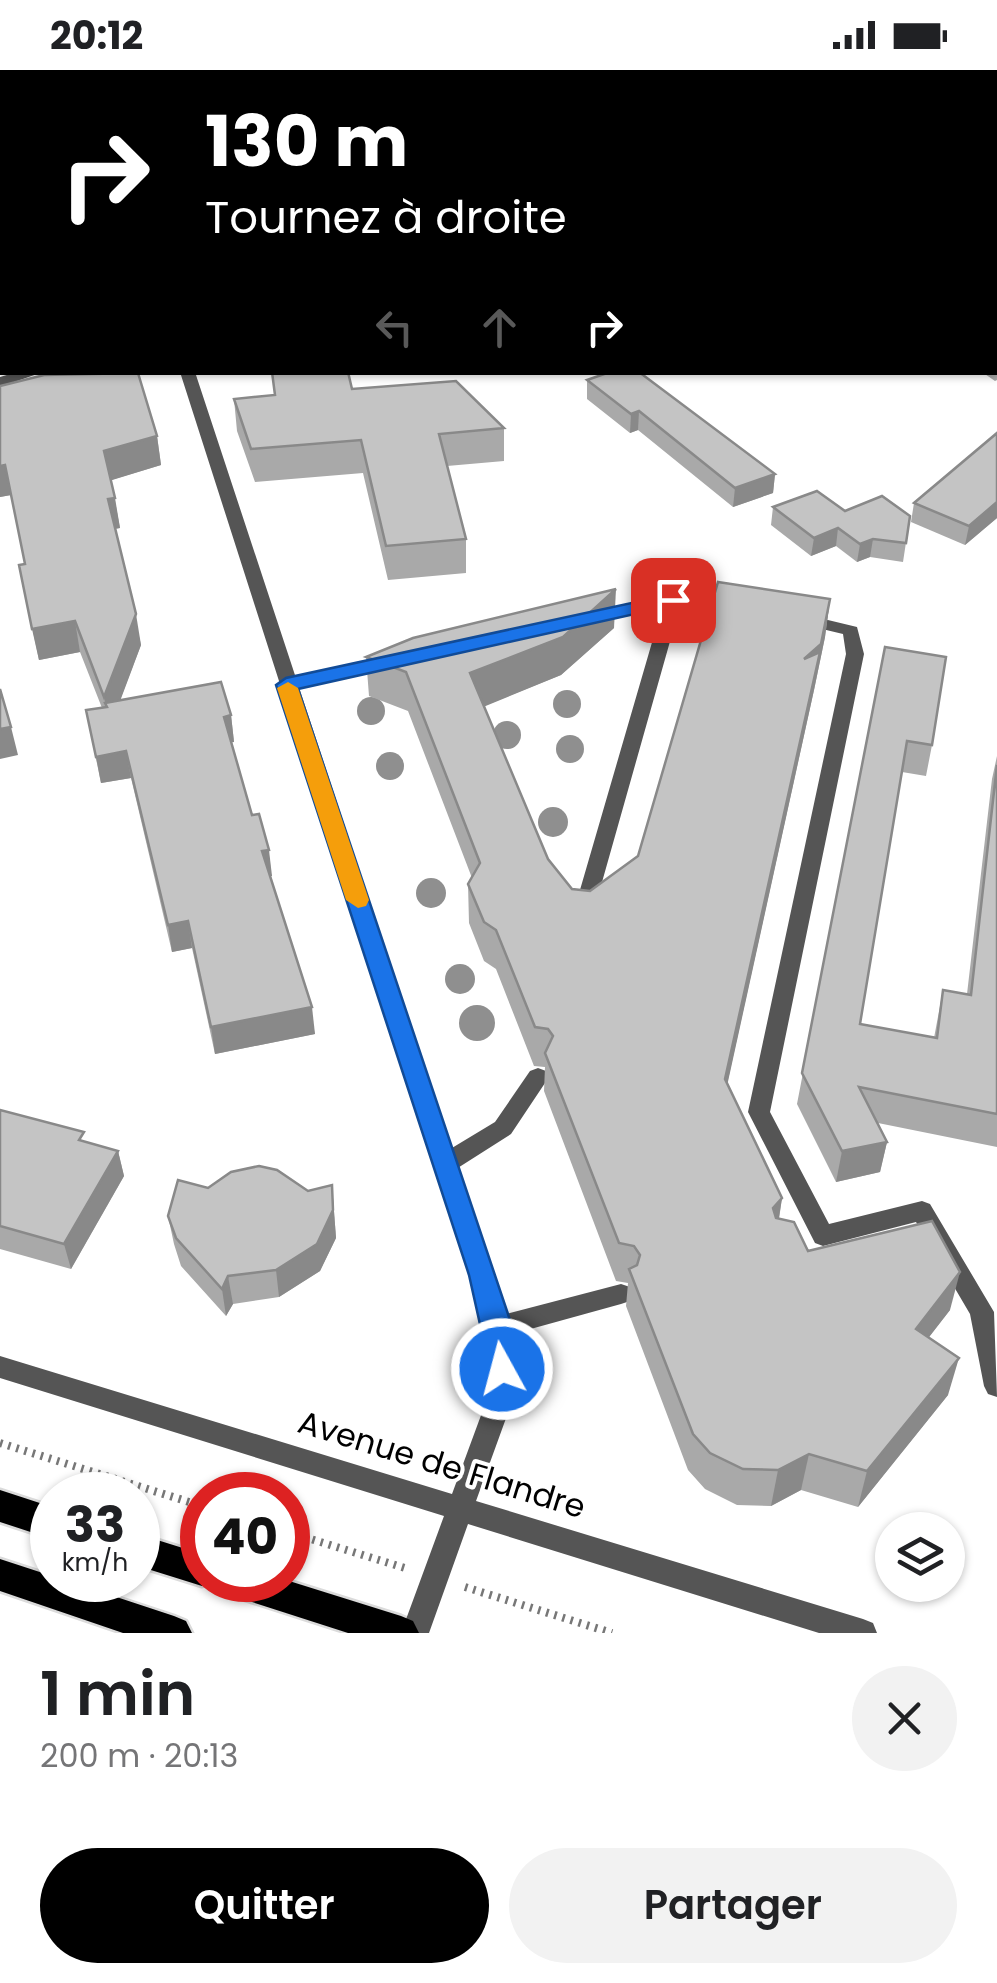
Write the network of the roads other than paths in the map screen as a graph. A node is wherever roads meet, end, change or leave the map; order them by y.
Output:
1 (25, 375) edge
2 (188, 375) edge
3 (0, 382) edge
4 (673, 600) junction
5 (576, 621) edge
6 (421, 656) edge
7 (286, 685) junction
8 (581, 921) edge
9 (538, 1077) dead end
10 (445, 1164) junction
11 (823, 1236) junction
12 (796, 1244) edge
13 (621, 1294) dead end
14 (498, 1326) junction
15 (0, 1367) edge
16 (997, 1386) edge
17 (0, 1506) edge
18 (461, 1509) junction
19 (30, 1515) edge
20 (0, 1576) edge
21 (303, 1602) edge
22 (174, 1633) edge
23 (401, 1633) edge
24 (416, 1633) edge
25 (863, 1633) edge

1 - 3 street
2 - 7 street
4 - 5 street
4 - 8 street
4 - 11 street
6 - 7 street
7 - 10 street
9 - 10 street
10 - 14 street
11 - 12 street
11 - 16 street
13 - 14 street
14 - 18 street
15 - 18 street, Avenue de Flandre
17 - 19 main road
18 - 24 street
18 - 25 street, Avenue de Flandre
20 - 22 main road
21 - 23 main road

